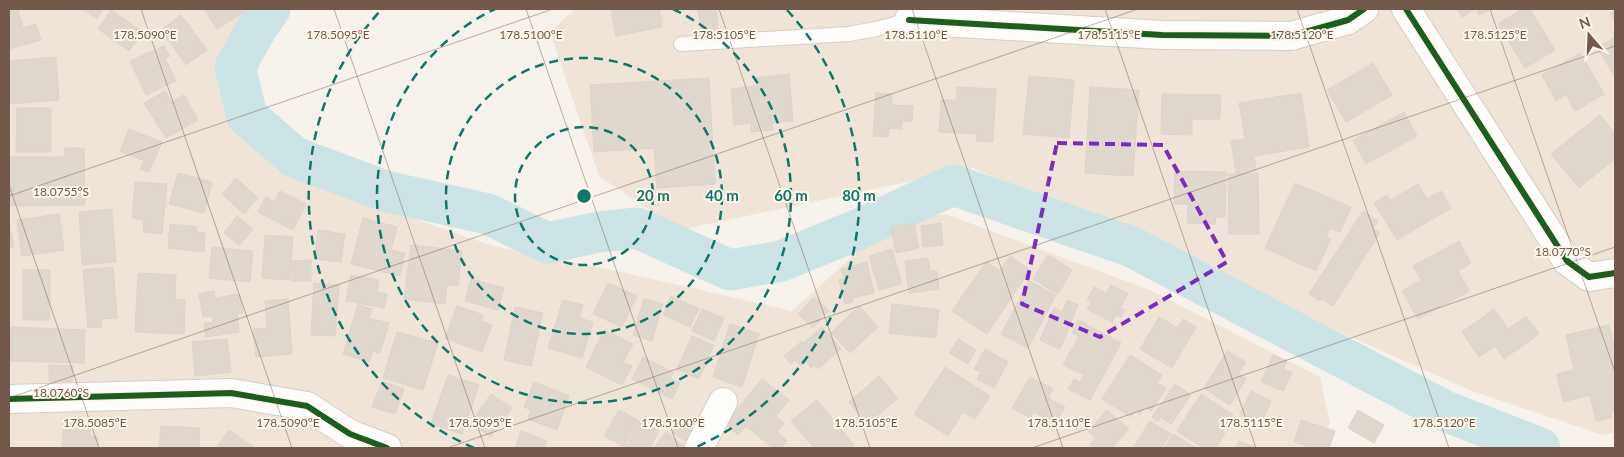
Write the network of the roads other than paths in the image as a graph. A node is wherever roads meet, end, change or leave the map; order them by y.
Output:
1 (1364, 9) edge
2 (1406, 9) edge
3 (909, 20) joint
4 (681, 44) dead end
5 (1615, 274) edge
6 (9, 399) edge
7 (723, 402) dead end
8 (346, 441) edge
9 (388, 448) edge
10 (699, 448) edge

1 - 3 street
2 - 5 street
3 - 4 lane
6 - 8 street
7 - 10 street
8 - 9 street

